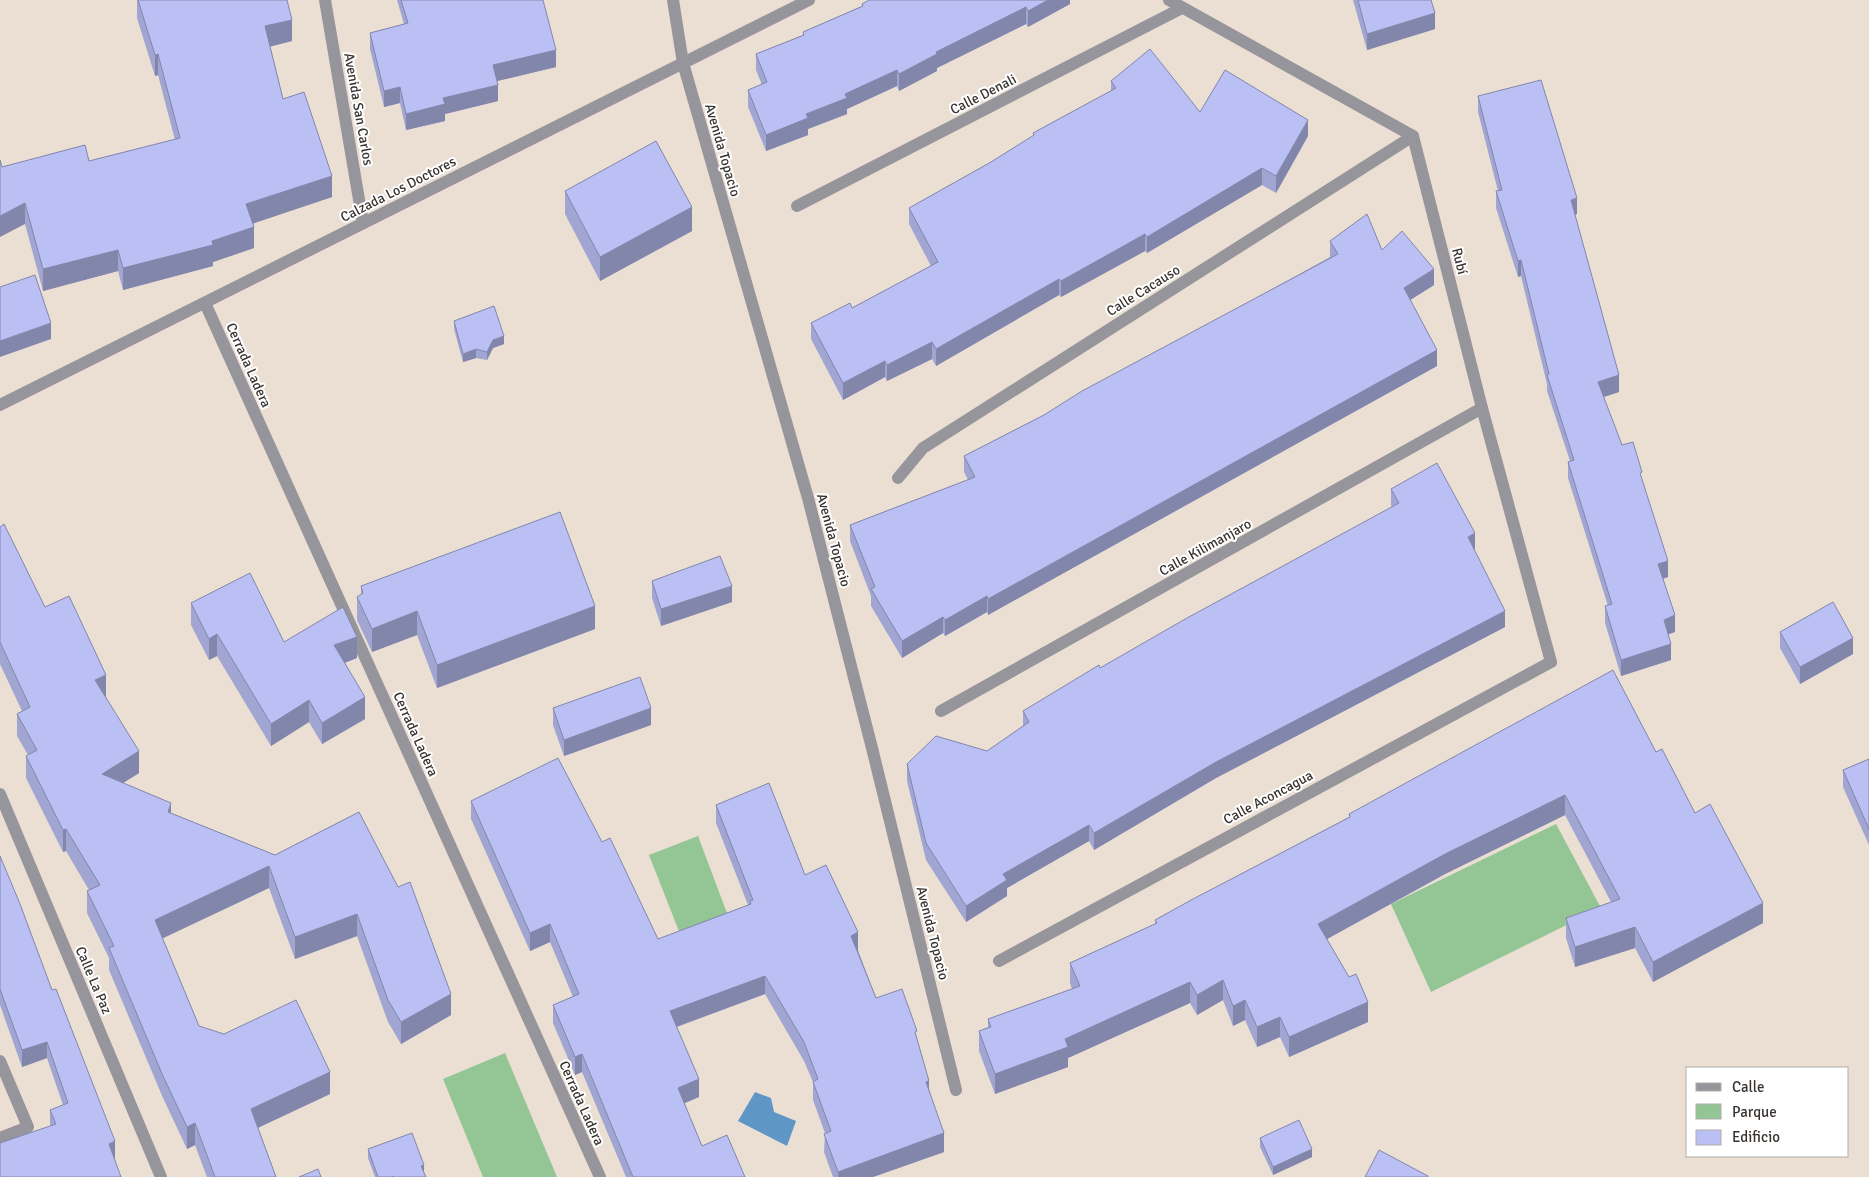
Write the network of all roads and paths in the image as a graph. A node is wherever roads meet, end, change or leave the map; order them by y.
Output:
1 (325, 0) edge
2 (673, 0) edge
3 (809, 0) edge
4 (1169, 0) edge
5 (1182, 8) junction
6 (683, 63) junction
7 (1413, 136) junction
8 (797, 206) dead end
9 (363, 223) junction
10 (204, 302) junction
11 (0, 405) edge
12 (1482, 408) junction
13 (898, 478) dead end
14 (1551, 662) joint
15 (942, 711) dead end
16 (0, 794) edge
17 (999, 961) dead end
18 (0, 1061) edge
19 (956, 1090) dead end
20 (0, 1138) edge
21 (161, 1177) edge
22 (600, 1177) edge

1 - 9 street, Avenida San Carlos
2 - 6 street, Avenida Topacio
3 - 6 street, Calzada Los Doctores
4 - 5 street
5 - 7 street
5 - 8 street, Calle Denali
6 - 9 street, Calzada Los Doctores
6 - 19 street, Avenida Topacio
7 - 12 street, Rubí
7 - 13 street, Calle Cacauso
9 - 10 street, Calzada Los Doctores
10 - 11 street, Calzada Los Doctores
10 - 22 street, Cerrada Ladera
12 - 14 street, Rubí
12 - 15 street, Calle Kilimanjaro
14 - 17 street, Calle Aconcagua
16 - 21 street, Calle La Paz
18 - 20 street

